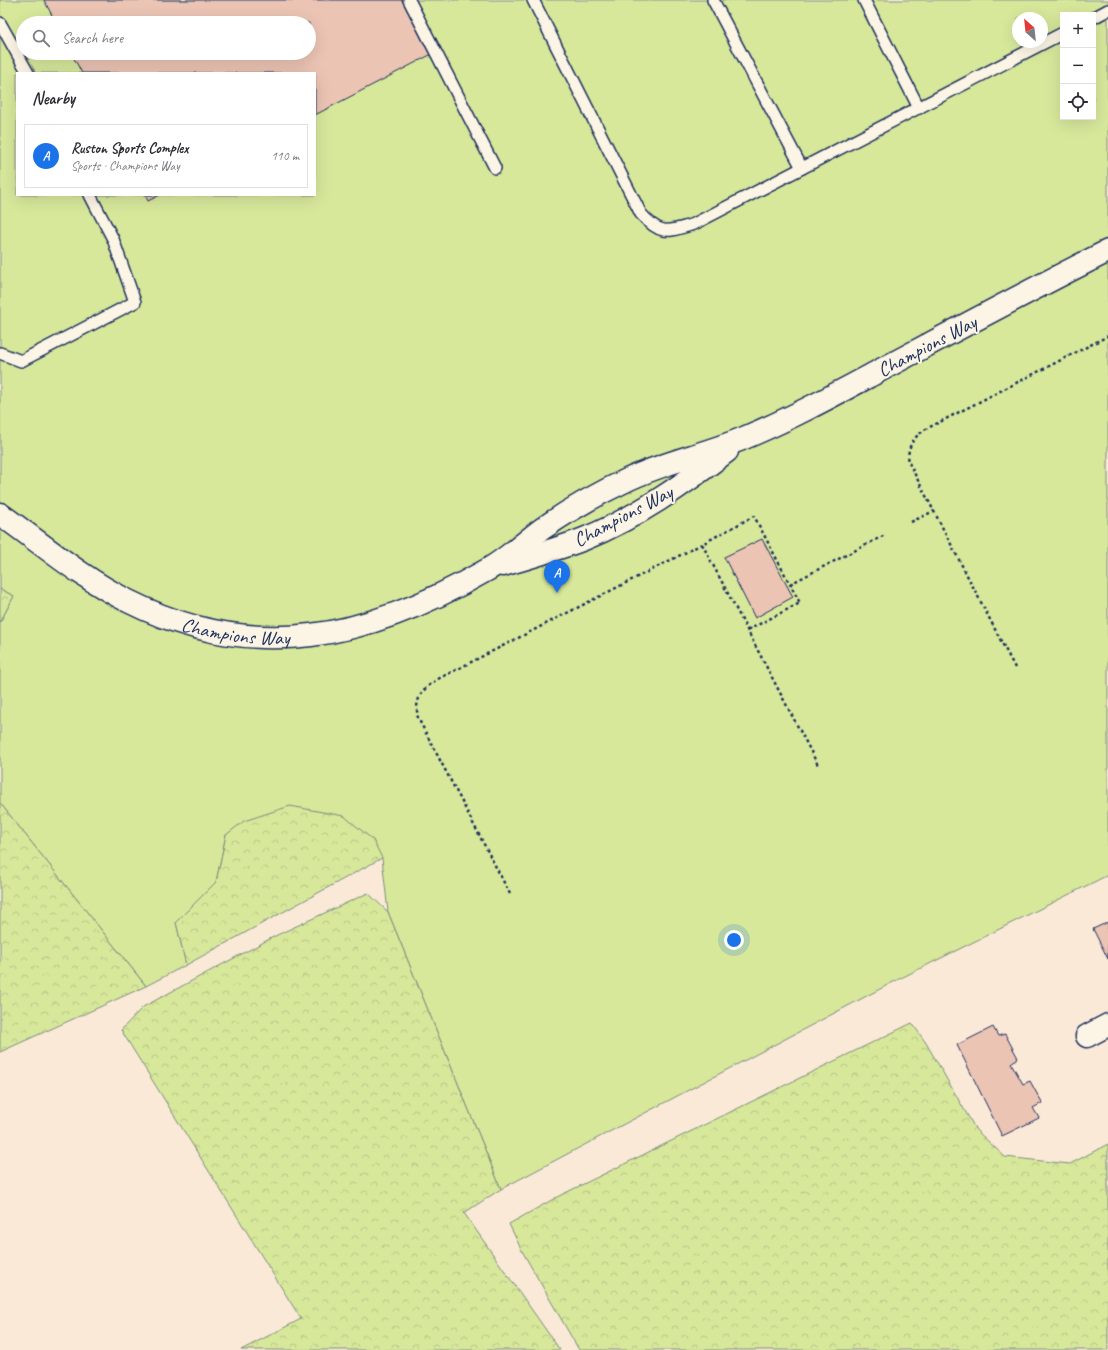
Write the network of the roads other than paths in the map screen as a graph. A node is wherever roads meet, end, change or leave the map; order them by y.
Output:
1 (410, 0) edge
2 (533, 0) edge
3 (713, 0) edge
4 (864, 0) edge
5 (1108, 10) edge
6 (1096, 16) edge
7 (0, 23) edge
8 (1060, 35) edge
9 (16, 52) edge
10 (21, 60) edge
11 (27, 72) edge
12 (919, 108) junction
13 (495, 168) dead end
14 (802, 168) junction
15 (91, 196) edge
16 (1108, 251) edge
17 (0, 353) edge
18 (744, 438) junction
19 (0, 514) edge
20 (490, 569) junction
21 (1108, 1025) edge
22 (1087, 1036) dead end

1 - 13 lane
2 - 14 lane
3 - 14 lane
4 - 12 lane
5 - 6 lane
7 - 9 lane
8 - 12 lane
10 - 11 lane
12 - 14 lane
15 - 17 lane
16 - 18 street, Champions Way
18 - 20 street, Champions Way
18 - 20 street, Champions Way
19 - 20 street, Champions Way
21 - 22 street

